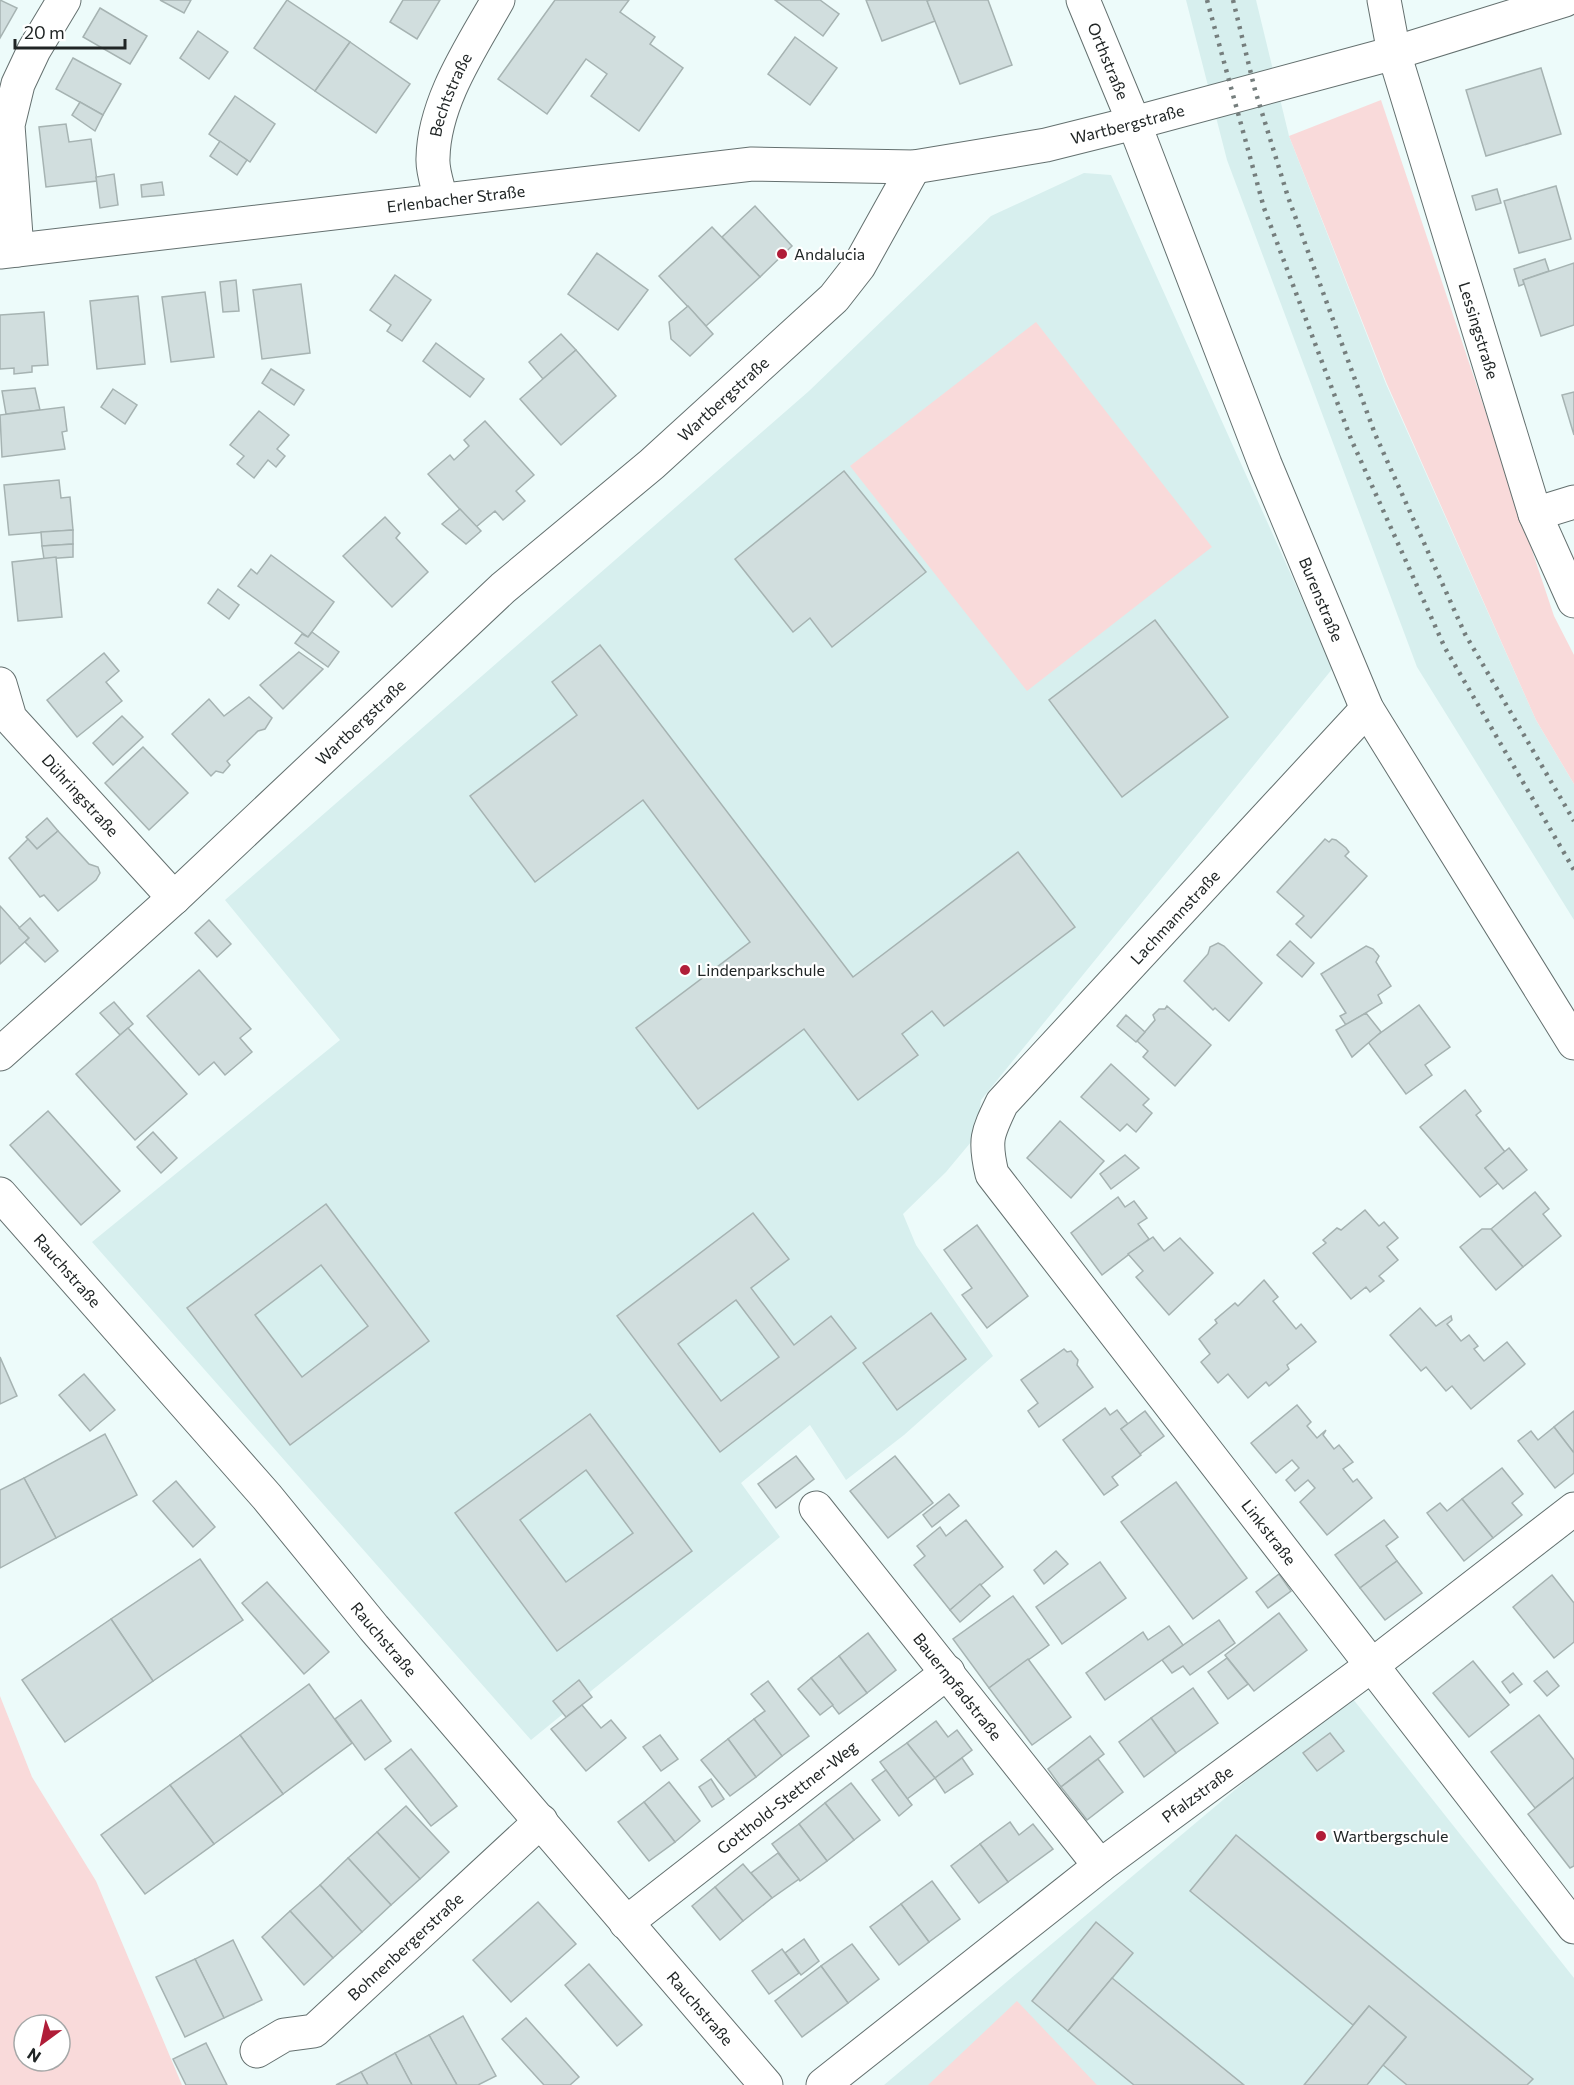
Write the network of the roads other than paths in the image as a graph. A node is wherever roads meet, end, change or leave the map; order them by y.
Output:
1 (64, 0) edge
2 (498, 0) edge
3 (1083, 0) edge
4 (1384, 0) edge
5 (1565, 0) edge
6 (1394, 53) junction
7 (1134, 123) junction
8 (914, 167) junction
9 (441, 199) junction
10 (8, 251) edge
11 (1574, 502) edge
12 (1535, 514) junction
13 (1574, 601) edge
14 (0, 684) edge
15 (1367, 709) junction
16 (174, 898) junction
17 (1574, 1043) edge
18 (0, 1054) edge
19 (989, 1129) joint
20 (0, 1194) edge
21 (816, 1508) dead end
22 (1574, 1509) edge
23 (1371, 1666) junction
24 (948, 1672) junction
25 (541, 1821) junction
26 (1100, 1866) junction
27 (626, 1923) junction
28 (1574, 1928) edge
29 (257, 2051) dead end
30 (766, 2085) edge
31 (823, 2085) edge

1 - 10 street
2 - 9 street, Bechtstraße
3 - 7 street, Orthstraße
4 - 6 street, Lessingstraße
5 - 6 street, Wartbergstraße
6 - 7 street, Wartbergstraße
6 - 12 street, Lessingstraße
7 - 8 street, Wartbergstraße
7 - 15 street, Burenstraße
8 - 9 street, Erlenbacher Straße
8 - 16 street, Wartbergstraße
9 - 10 street, Erlenbacher Straße
11 - 12 street
12 - 13 street, Lessingstraße
14 - 16 street, Dühringstraße
15 - 17 street, Burenstraße
15 - 19 street, Lachmannstraße
16 - 18 street, Wartbergstraße
19 - 23 street, Linkstraße
20 - 25 street, Rauchstraße
21 - 24 street, Bauernpfadstraße
22 - 23 street, Pfalzstraße
23 - 26 street, Pfalzstraße
23 - 28 street, Linkstraße
24 - 26 street, Bauernpfadstraße
24 - 27 street, Gotthold-Stettner-Weg
25 - 27 street, Rauchstraße
25 - 29 street, Bohnenbergerstraße
26 - 31 street, Pfalzstraße
27 - 30 street, Rauchstraße

